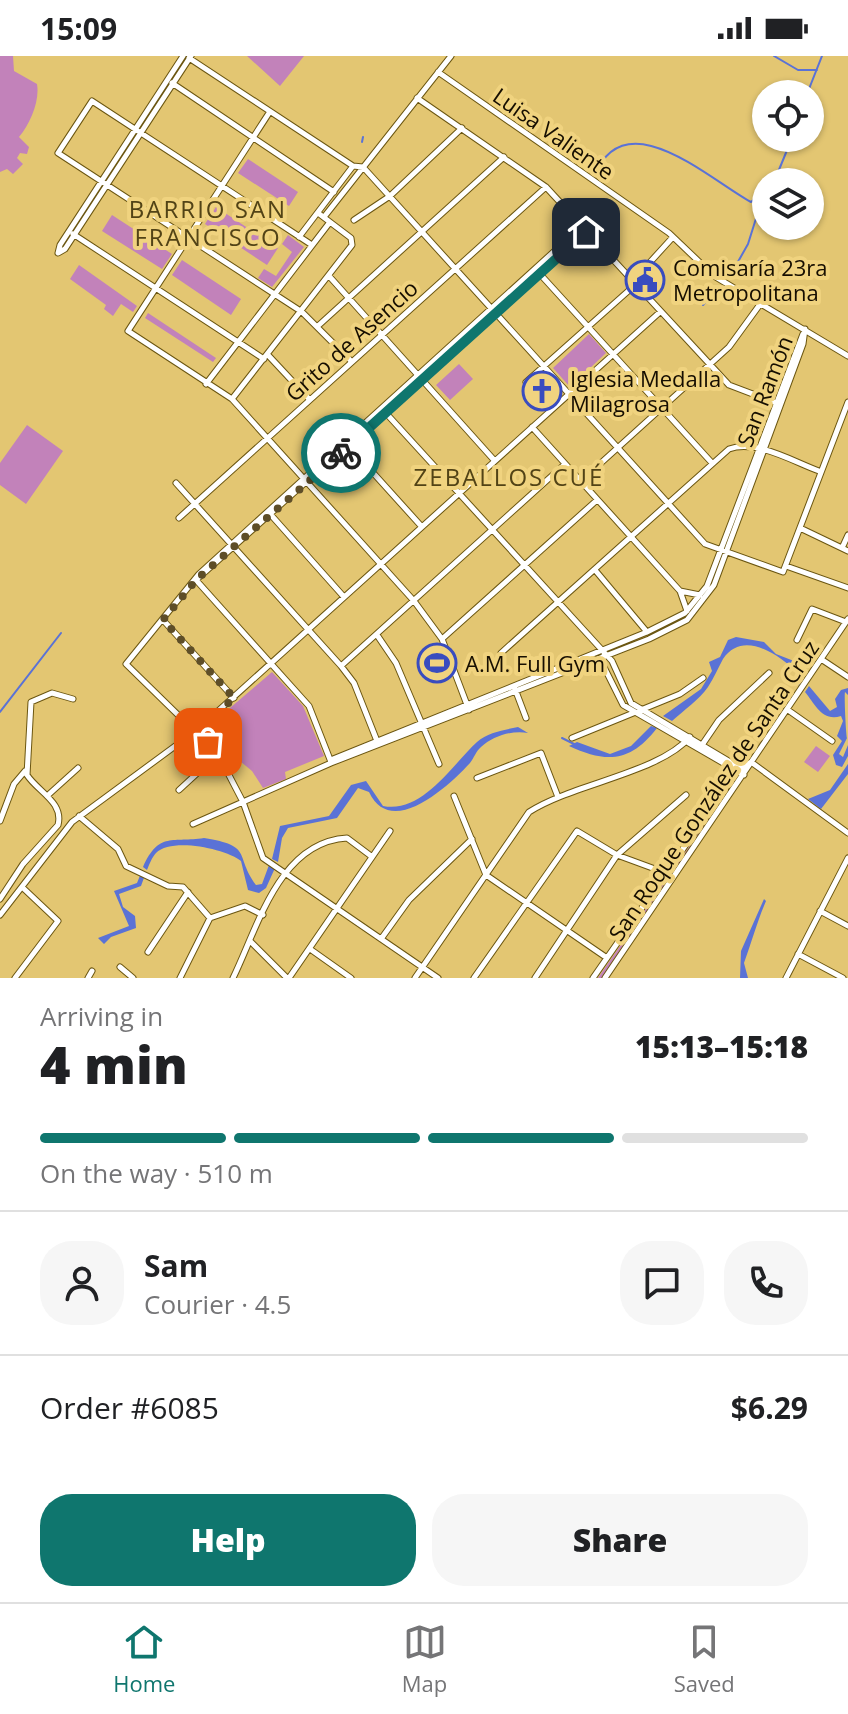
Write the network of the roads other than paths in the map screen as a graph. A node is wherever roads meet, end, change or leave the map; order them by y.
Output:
1 (451, 56) edge
2 (187, 57) edge
3 (438, 72) junction
4 (170, 82) junction
5 (417, 98) junction
6 (269, 113) junction
7 (462, 128) junction
8 (137, 132) junction
9 (253, 139) junction
10 (504, 157) junction
11 (353, 166) junction
12 (363, 167) junction
13 (104, 184) junction
14 (223, 187) junction
15 (546, 187) junction
16 (334, 192) junction
17 (390, 196) junction
18 (321, 215) junction
19 (354, 220) dead end
20 (330, 222) junction
21 (584, 230) junction
22 (422, 232) junction
23 (71, 233) junction
24 (299, 237) junction
25 (673, 237) junction
26 (189, 239) junction
27 (312, 245) junction
28 (62, 247) dead end
29 (455, 268) junction
30 (537, 271) junction
31 (329, 276) junction
32 (633, 284) junction
33 (155, 290) junction
34 (275, 294) junction
35 (349, 297) junction
36 (761, 303) junction
37 (493, 311) junction
38 (302, 312) junction
39 (660, 312) junction
40 (319, 325) junction
41 (589, 326) junction
42 (805, 329) junction
43 (381, 335) junction
44 (237, 343) junction
45 (614, 353) junction
46 (266, 356) junction
47 (848, 356) edge
48 (351, 361) junction
49 (708, 366) junction
50 (544, 367) junction
51 (419, 379) junction
52 (526, 382) dead end
53 (206, 384) junction
54 (567, 395) junction
55 (232, 399) junction
56 (309, 399) junction
57 (778, 404) junction
58 (848, 404) edge
59 (661, 408) junction
60 (384, 410) junction
61 (532, 427) junction
62 (267, 437) junction
63 (347, 444) junction
64 (617, 447) junction
65 (761, 450) junction
66 (494, 460) junction
67 (712, 463) junction
68 (565, 464) junction
69 (819, 471) junction
70 (306, 481) junction
71 (581, 481) junction
72 (176, 483) dead end
73 (459, 493) junction
74 (597, 500) junction
75 (194, 504) junction
76 (668, 505) junction
77 (270, 513) junction
78 (179, 518) dead end
79 (422, 527) junction
80 (800, 528) junction
81 (492, 530) junction
82 (848, 535) edge
83 (631, 537) junction
84 (233, 547) junction
85 (845, 549) edge
86 (724, 551) junction
87 (379, 565) junction
88 (526, 566) junction
89 (784, 569) junction
90 (595, 570) junction
91 (196, 580) junction
92 (848, 588) edge
93 (680, 591) junction
94 (701, 595) junction
95 (344, 597) junction
96 (414, 601) junction
97 (558, 603) junction
98 (687, 611) junction
99 (163, 620) junction
100 (847, 621) edge
101 (308, 630) junction
102 (647, 632) junction
103 (377, 635) junction
104 (442, 639) junction
105 (797, 640) dead end
106 (616, 652) junction
107 (501, 653) dead end
108 (601, 654) junction
109 (821, 659) junction
110 (612, 661) junction
111 (271, 664) junction
112 (341, 666) junction
113 (769, 673) dead end
114 (848, 677) edge
115 (703, 678) dead end
116 (514, 688) junction
117 (234, 698) junction
118 (73, 699) dead end
119 (468, 707) junction
120 (788, 710) junction
121 (639, 711) junction
122 (526, 718) dead end
123 (422, 725) junction
124 (197, 730) junction
125 (572, 738) dead end
126 (689, 739) junction
127 (832, 741) dead end
128 (378, 743) junction
129 (701, 746) junction
130 (218, 754) junction
131 (751, 762) junction
132 (331, 763) junction
133 (723, 763) junction
134 (439, 764) dead end
135 (78, 768) dead end
136 (738, 769) junction
137 (26, 770) junction
138 (745, 773) junction
139 (477, 778) dead end
140 (727, 785) junction
141 (179, 790) dead end
142 (686, 795) dead end
143 (47, 796) junction
144 (454, 796) dead end
145 (558, 797) junction
146 (243, 802) junction
147 (79, 816) junction
148 (0, 821) edge
149 (193, 824) dead end
150 (390, 831) dead end
151 (848, 833) edge
152 (472, 839) junction
153 (617, 855) junction
154 (371, 856) junction
155 (848, 858) edge
156 (846, 867) edge
157 (285, 872) junction
158 (666, 873) junction
159 (486, 875) junction
160 (22, 887) junction
161 (8, 890) junction
162 (188, 892) junction
163 (15, 896) junction
164 (0, 899) edge
165 (526, 903) junction
166 (337, 908) junction
167 (820, 911) junction
168 (0, 915) edge
169 (263, 915) junction
170 (210, 918) junction
171 (848, 926) edge
172 (566, 932) junction
173 (381, 939) junction
174 (251, 942) junction
175 (310, 949) junction
176 (148, 952) dead end
177 (798, 954) junction
178 (607, 958) junction
179 (120, 967) dead end
180 (422, 967) junction
181 (92, 971) dead end
182 (15, 978) edge
183 (88, 978) edge
184 (133, 978) edge
185 (180, 978) edge
186 (233, 978) edge
187 (288, 978) edge
188 (351, 978) edge
189 (415, 978) edge
190 (438, 978) edge
191 (474, 978) edge
192 (535, 978) edge
193 (593, 978) edge
194 (605, 978) edge
195 (786, 978) edge
196 (843, 978) edge

1 - 3 street
2 - 4 street
2 - 6 street
3 - 5 street
3 - 25 street, Luisa Valiente
4 - 8 street
4 - 9 street
5 - 7 street
5 - 12 street
6 - 9 street
6 - 11 street
7 - 10 street
7 - 17 street
8 - 13 street
8 - 13 street
8 - 14 street
9 - 14 street
9 - 16 street
10 - 15 street
10 - 22 street
11 - 12 street
11 - 16 street
12 - 17 street
12 - 18 street
13 - 23 street
13 - 26 street
14 - 24 street
14 - 26 street
15 - 21 street
15 - 29 street, Grito de Asencio
16 - 18 street
17 - 19 street
17 - 22 street
18 - 20 street
18 - 24 street
20 - 27 street
20 - 31 street
21 - 30 street
21 - 32 street
22 - 29 street
22 - 35 street
23 - 28 street
23 - 33 street
24 - 27 street
25 - 32 street
25 - 36 street, Luisa Valiente
26 - 33 street
26 - 34 street
27 - 34 street
29 - 37 street
29 - 43 street, Grito de Asencio
30 - 37 street
30 - 41 street
31 - 35 street
31 - 38 street
32 - 39 street
32 - 41 street
33 - 44 street
33 - 53 street
34 - 38 street
34 - 44 street
35 - 40 street
35 - 43 street
36 - 42 street, Luisa Valiente
36 - 49 street
37 - 50 street
37 - 51 street
38 - 40 street
38 - 46 street
39 - 45 street
39 - 49 street
40 - 48 street
41 - 45 street
41 - 50 street
42 - 47 street, Luisa Valiente
42 - 57 street, San Ramón
43 - 48 street, Grito de Asencio
43 - 51 street
44 - 46 street
44 - 53 street
45 - 54 street
45 - 59 street
46 - 55 street
46 - 56 street
48 - 56 street, Grito de Asencio
49 - 57 street
49 - 59 street
50 - 52 street
50 - 54 street
51 - 60 street
51 - 66 street
53 - 55 street
54 - 61 street
54 - 64 street
55 - 62 street
56 - 62 street, Grito de Asencio
57 - 65 street, San Ramón
58 - 69 street
59 - 64 street
59 - 67 street
60 - 63 street
60 - 73 street
61 - 66 street
61 - 68 street
62 - 70 street
62 - 75 street, Grito de Asencio
63 - 70 street
63 - 79 street
64 - 71 street
64 - 76 street
65 - 67 street
65 - 69 street
65 - 86 street, San Ramón
66 - 73 street
67 - 76 street
68 - 71 street
68 - 81 street
69 - 80 street
70 - 77 street
70 - 87 street
71 - 74 street
72 - 75 street
73 - 79 street
73 - 81 street
74 - 83 street
74 - 88 street
75 - 78 street, Grito de Asencio
75 - 84 street
76 - 83 street
76 - 86 street
77 - 84 street
77 - 95 street
79 - 87 street
80 - 85 street
80 - 89 street
81 - 88 street
81 - 96 street
82 - 85 street
83 - 90 street
83 - 93 street
84 - 91 street
84 - 101 street
86 - 89 street
86 - 94 street, San Ramón
86 - 106 street, San Ramón
87 - 95 street
87 - 96 street
88 - 97 street
88 - 104 street
89 - 92 street
90 - 97 street
90 - 102 street
91 - 99 street
91 - 111 street
93 - 94 street
93 - 98 street
94 - 98 street, San Ramón
95 - 101 street
96 - 103 street
96 - 104 street
97 - 107 street
97 - 108 street
98 - 102 street, San Ramón
99 - 117 street
99 - 124 street
100 - 105 street
100 - 109 street, San Roque González de Santa Cruz
101 - 111 street
101 - 112 street
102 - 108 street, San Ramón
103 - 112 street
103 - 123 street
104 - 119 street
106 - 108 street, San Ramón
106 - 110 street
108 - 110 street
108 - 116 street, San Ramón
108 - 121 street
109 - 114 street
109 - 120 street, San Roque González de Santa Cruz
110 - 121 street
111 - 117 street
111 - 132 street
112 - 128 street
113 - 129 street
115 - 121 street
116 - 119 street, San Ramón
116 - 122 street
117 - 124 street
118 - 137 street
119 - 123 street, San Ramón
120 - 127 street
120 - 131 street, San Roque González de Santa Cruz
121 - 125 street
121 - 126 street
123 - 128 street, San Ramón
123 - 134 street
124 - 130 street
124 - 147 street
126 - 129 street
126 - 145 street
128 - 132 street, San Ramón
129 - 133 street
129 - 136 street
130 - 141 street
130 - 146 street
131 - 136 street
131 - 138 street, San Roque González de Santa Cruz
131 - 151 street
132 - 146 street, San Ramón
133 - 136 street
133 - 140 street
135 - 143 street
136 - 138 street
136 - 140 street
137 - 143 street
137 - 148 street
138 - 194 street, San Roque González de Santa Cruz
139 - 145 street
140 - 158 street
142 - 153 street
143 - 161 street
144 - 152 street
145 - 159 street
146 - 149 street, San Ramón
146 - 157 street
147 - 160 street
147 - 162 street
150 - 154 street
152 - 159 street
152 - 173 street
153 - 158 street
153 - 165 street
153 - 172 street
154 - 157 street
154 - 166 street
155 - 156 street
156 - 167 street
157 - 166 street
157 - 169 street
158 - 178 street
159 - 165 street
159 - 180 street
160 - 163 street
160 - 182 street
161 - 163 street
161 - 164 street
162 - 170 street
162 - 176 street
163 - 168 street
165 - 172 street
165 - 191 street
166 - 173 street
166 - 175 street
167 - 171 street
167 - 177 street
169 - 170 street
169 - 174 street
170 - 185 street
172 - 178 street
172 - 192 street
173 - 180 street
174 - 186 street
174 - 187 street
175 - 187 street
175 - 188 street
177 - 195 street
177 - 196 street
178 - 193 street
179 - 184 street
180 - 189 street
180 - 190 street
181 - 183 street

